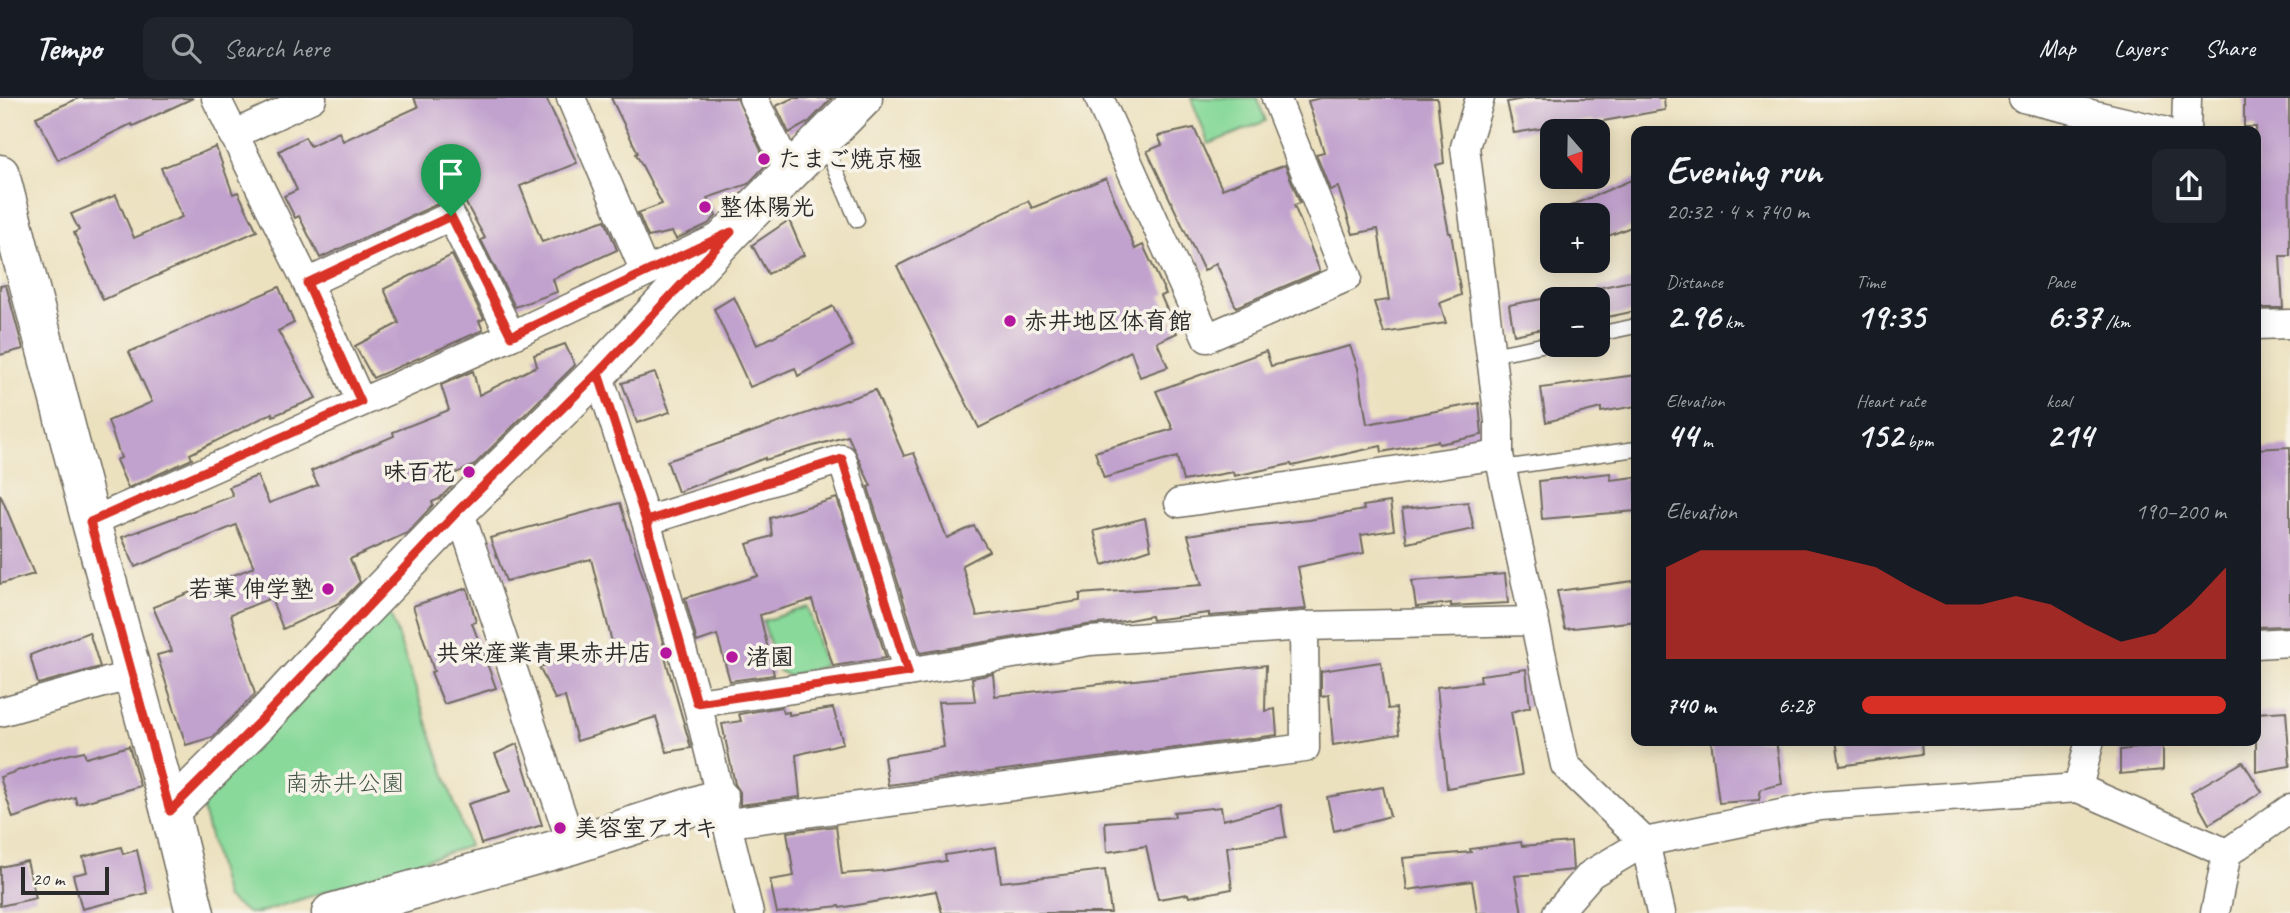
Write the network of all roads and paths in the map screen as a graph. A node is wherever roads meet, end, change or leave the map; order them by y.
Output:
1 (216, 98) edge
2 (312, 98) edge
3 (571, 98) edge
4 (753, 98) edge
5 (863, 98) edge
6 (1099, 98) edge
7 (1276, 98) edge
8 (1480, 98) edge
9 (2023, 98) edge
10 (2187, 98) edge
11 (2142, 126) edge
12 (2186, 126) edge
13 (233, 135) junction
14 (822, 140) junction
15 (790, 172) junction
16 (0, 174) edge
17 (857, 220) dead end
18 (731, 232) junction
19 (645, 272) junction
20 (307, 283) junction
21 (2290, 324) edge
22 (2261, 325) edge
23 (1631, 327) edge
24 (1610, 331) edge
25 (511, 336) junction
26 (1540, 345) edge
27 (1491, 355) junction
28 (598, 373) junction
29 (361, 402) junction
30 (1631, 449) edge
31 (1500, 461) junction
32 (1179, 503) dead end
33 (459, 510) junction
34 (646, 521) junction
35 (90, 522) junction
36 (1533, 621) junction
37 (1304, 626) junction
38 (2290, 642) edge
39 (2261, 643) edge
40 (908, 672) junction
41 (132, 676) junction
42 (697, 703) junction
43 (0, 712) edge
44 (2088, 746) edge
45 (2078, 788) junction
46 (2290, 809) edge
47 (170, 811) junction
48 (724, 811) junction
49 (1645, 842) junction
50 (572, 845) junction
51 (2227, 853) junction
52 (195, 913) edge
53 (331, 913) edge
54 (749, 913) edge
55 (1557, 913) edge
56 (1661, 913) edge
57 (2215, 913) edge

1 - 13 street
2 - 13 street
3 - 19 street
4 - 15 street
5 - 14 street
6 - 7 street
8 - 27 street
9 - 11 street
10 - 12 street
13 - 20 street
14 - 15 street
14 - 17 lane
15 - 18 street
16 - 35 street
18 - 19 street
18 - 28 street
19 - 25 street
20 - 25 street
20 - 29 street
21 - 22 street
23 - 24 lane
25 - 29 street
26 - 27 lane
27 - 31 street
28 - 33 street
28 - 34 street
29 - 35 street
30 - 31 lane
31 - 32 street
31 - 36 street
33 - 47 street
33 - 50 street
34 - 40 street
34 - 42 street
35 - 41 street
36 - 37 street
36 - 49 street
37 - 40 street
37 - 48 street
38 - 39 street
40 - 42 street
41 - 43 street
41 - 47 street
42 - 48 street
44 - 45 street
45 - 49 street
45 - 51 street
46 - 51 street
47 - 52 street
48 - 50 street
48 - 54 street
49 - 55 street
49 - 56 street
50 - 53 street
51 - 57 street

